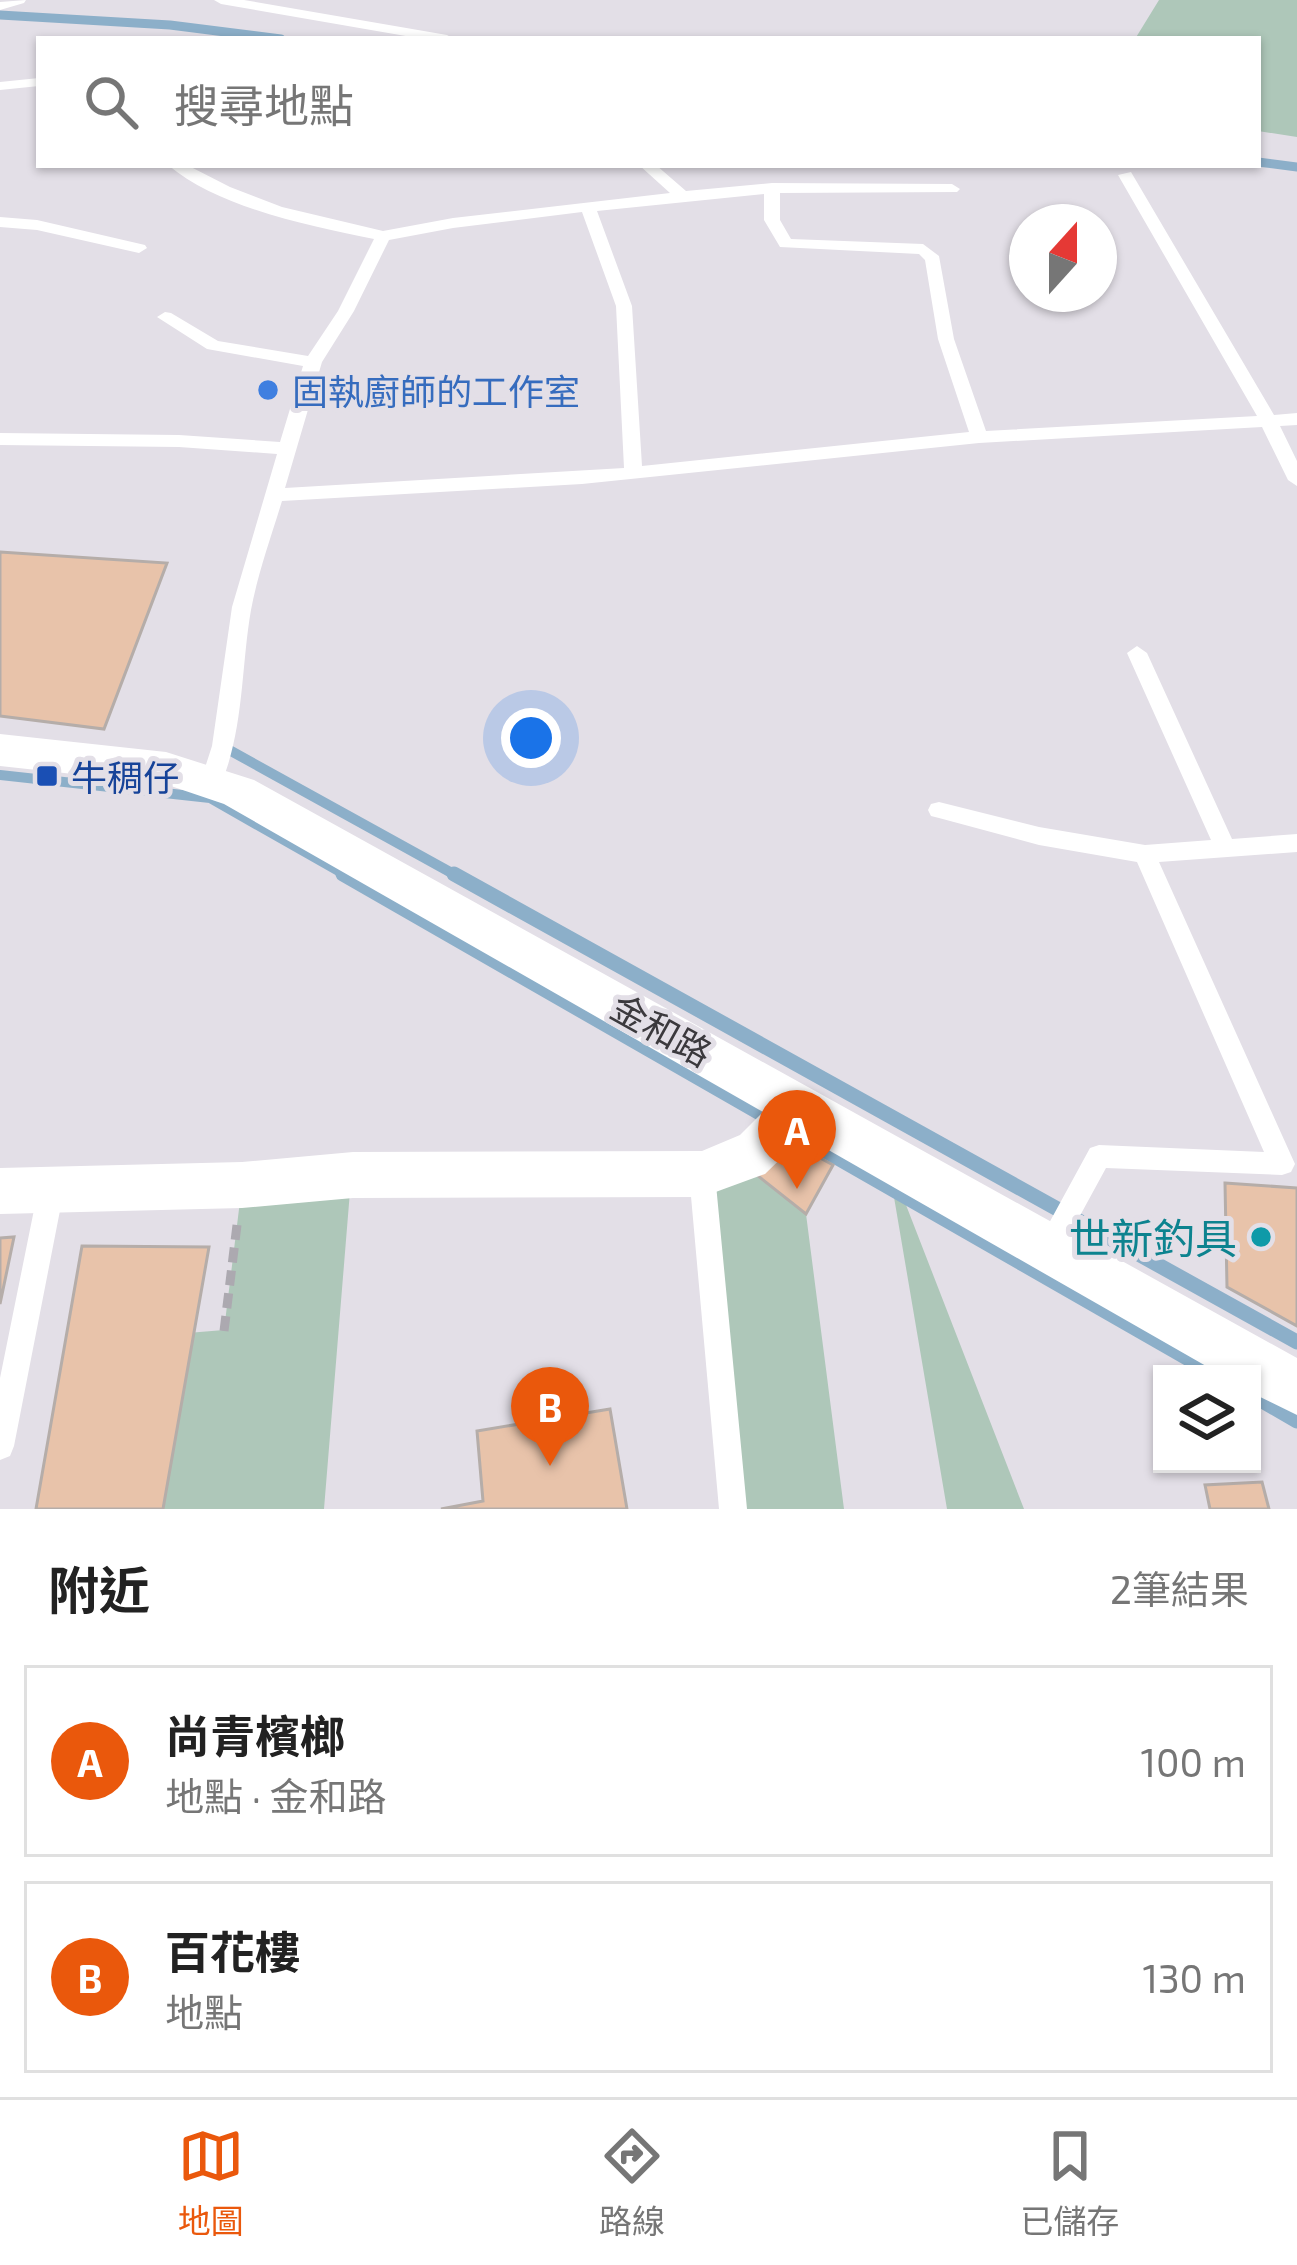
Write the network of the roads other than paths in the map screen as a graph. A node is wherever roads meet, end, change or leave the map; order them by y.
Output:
1 (19, 0) edge
2 (221, 0) edge
3 (0, 6) edge
4 (430, 36) edge
5 (36, 82) edge
6 (0, 86) edge
7 (181, 168) edge
8 (650, 168) edge
9 (1126, 175) dead end
10 (772, 188) junction
11 (952, 189) dead end
12 (683, 196) junction
13 (589, 209) junction
14 (0, 222) edge
15 (383, 236) junction
16 (139, 248) dead end
17 (165, 317) dead end
18 (313, 362) junction
19 (1297, 418) edge
20 (1265, 422) junction
21 (979, 437) junction
22 (0, 439) edge
23 (286, 449) junction
24 (633, 473) junction
25 (1297, 480) edge
26 (274, 495) junction
27 (1137, 653) dead end
28 (0, 750) edge
29 (212, 780) junction
30 (939, 811) dead end
31 (1297, 843) edge
32 (1226, 849) junction
33 (1145, 854) junction
34 (796, 1104) junction
35 (701, 1174) junction
36 (29, 1190) edge
37 (1049, 1247) junction
38 (1297, 1388) edge
39 (0, 1445) edge
40 (733, 1509) edge

1 - 3 lane
2 - 4 lane
5 - 6 lane
7 - 15 lane
8 - 12 lane
9 - 20 lane
10 - 11 lane
10 - 12 lane
10 - 21 lane
12 - 13 lane
13 - 15 lane
13 - 24 lane
14 - 16 lane
15 - 18 lane
17 - 18 lane
18 - 23 lane
19 - 20 lane
20 - 21 lane
20 - 25 lane
21 - 24 lane
22 - 23 lane
23 - 26 lane
24 - 26 lane
26 - 29 lane
27 - 32 lane
28 - 29 street, 金和路
29 - 34 street, 金和路
30 - 33 lane
31 - 32 lane
32 - 33 lane
33 - 37 lane
34 - 35 street
34 - 37 street, 金和路
35 - 36 street
35 - 40 lane
36 - 39 lane
37 - 38 street, 金和路

